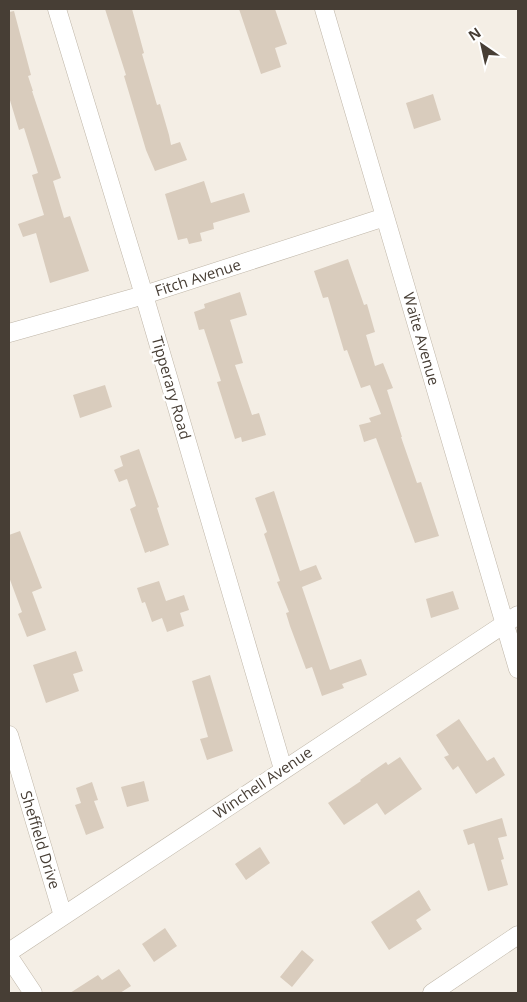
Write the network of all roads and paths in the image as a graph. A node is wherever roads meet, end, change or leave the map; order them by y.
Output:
1 (57, 9) edge
2 (324, 9) edge
3 (385, 217) junction
4 (144, 295) junction
5 (9, 333) edge
6 (512, 619) edge
7 (518, 669) edge
8 (9, 735) edge
9 (283, 769) junction
10 (63, 916) junction
11 (518, 935) edge
12 (9, 952) edge
13 (9, 957) edge
14 (33, 993) edge
15 (432, 993) edge

1 - 4 street, Tipperary Road
2 - 3 street, Waite Avenue
3 - 4 street, Fitch Avenue
3 - 6 street, Waite Avenue
4 - 5 street, Fitch Avenue
4 - 9 street, Tipperary Road
6 - 7 street, Waite Avenue
6 - 9 street, Winchell Avenue
8 - 10 street, Sheffield Drive
9 - 10 street, Winchell Avenue
10 - 12 street, Winchell Avenue
11 - 15 street
13 - 14 street

